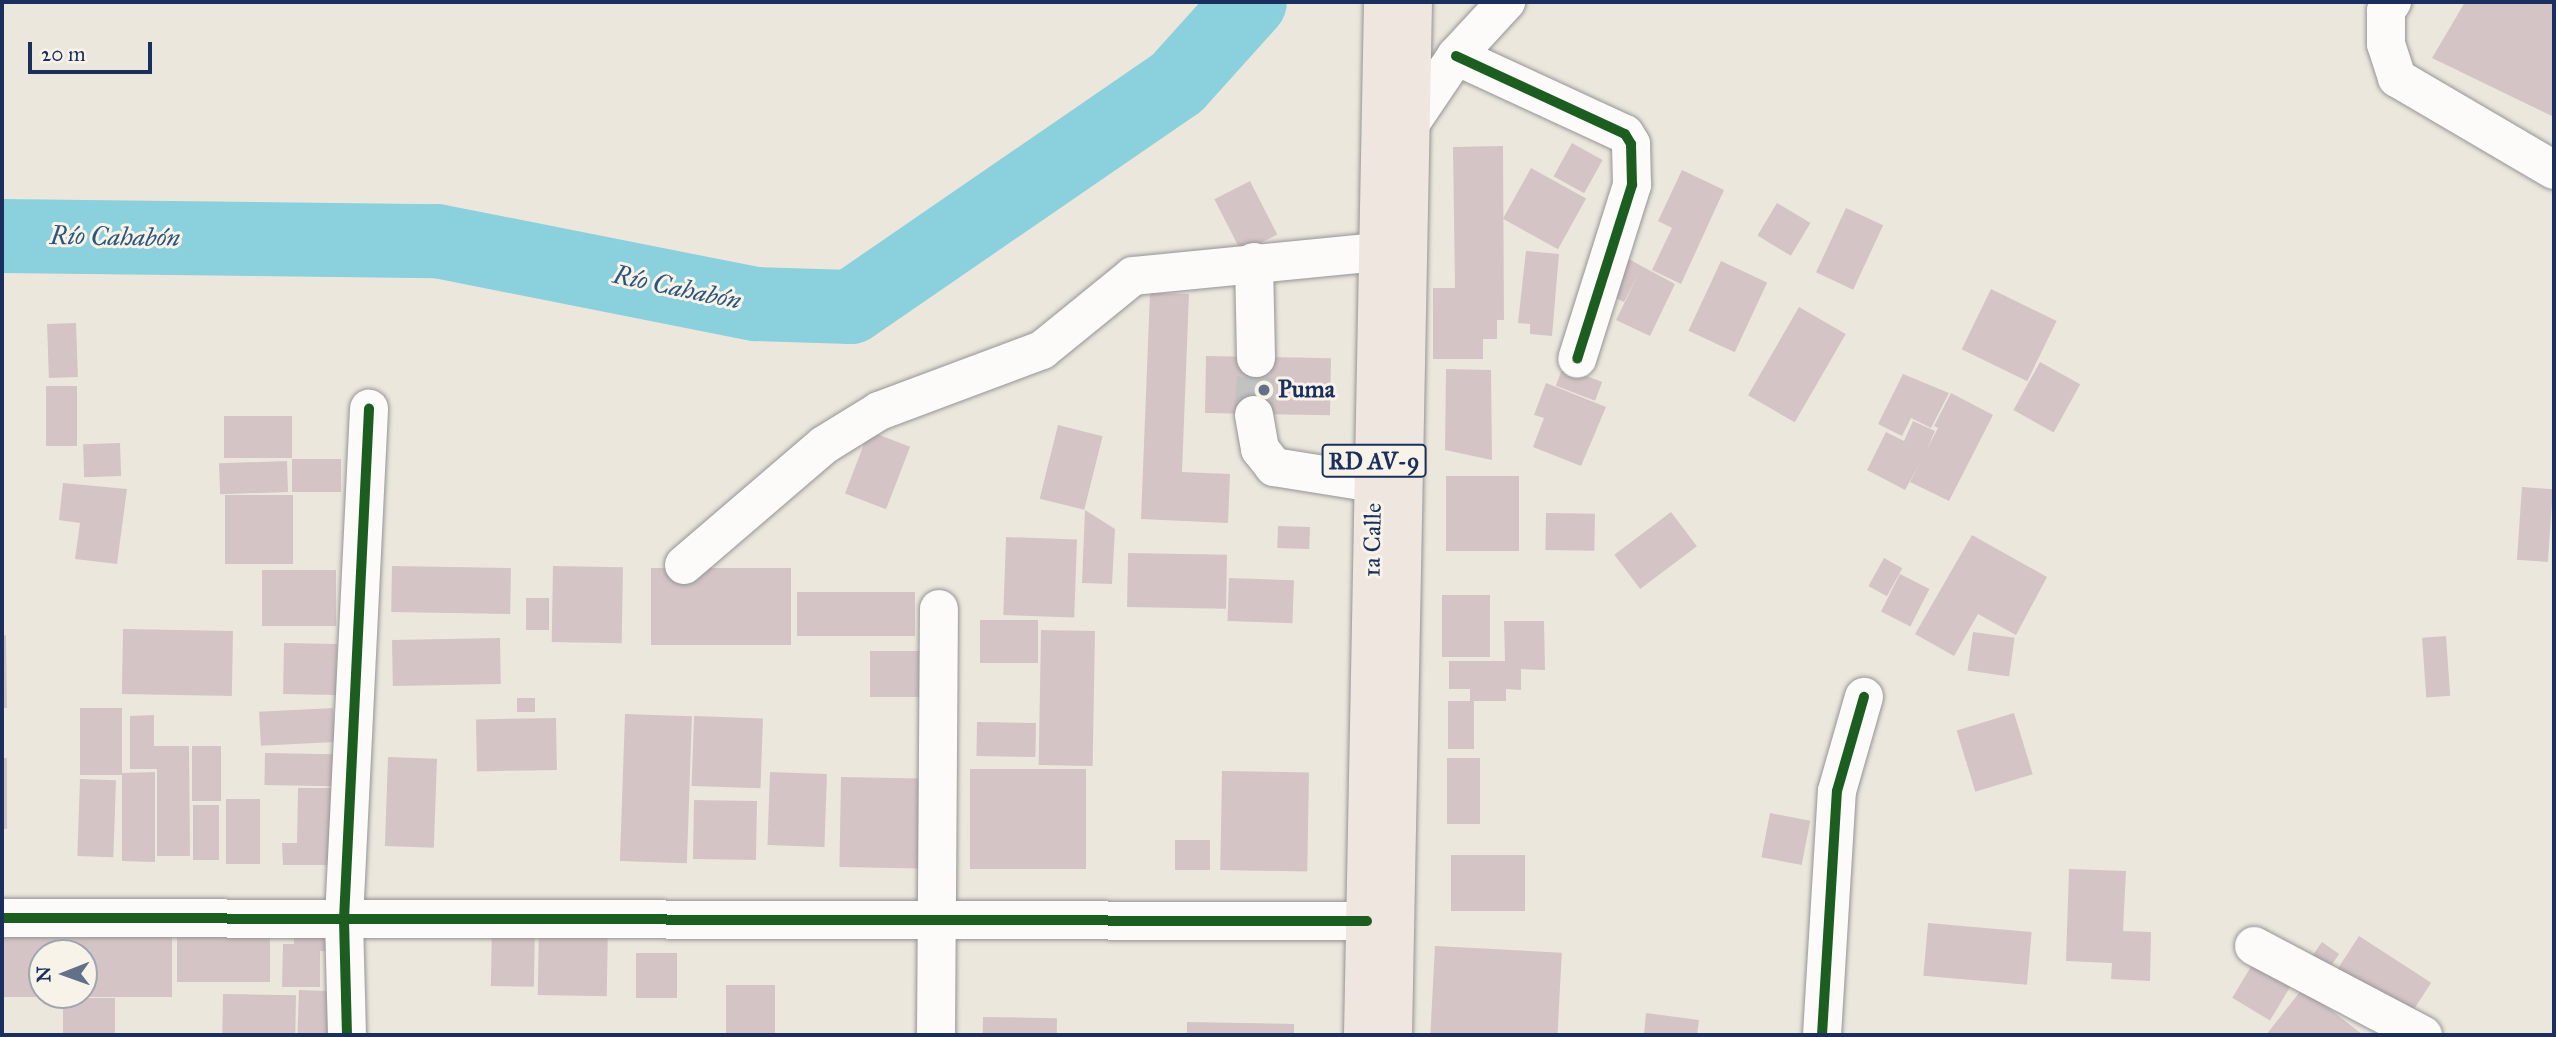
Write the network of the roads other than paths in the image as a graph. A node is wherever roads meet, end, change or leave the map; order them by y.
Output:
1 (1382, 2) edge
2 (1413, 2) edge
3 (1506, 2) edge
4 (2392, 2) edge
5 (1456, 56) junction
6 (1410, 124) junction
7 (2554, 170) edge
8 (1377, 252) junction
9 (1254, 262) junction
10 (1256, 358) tunnel mouth
11 (1577, 359) dead end
12 (369, 409) dead end
13 (1254, 415) tunnel mouth
14 (1374, 483) junction
15 (684, 565) dead end
16 (939, 609) dead end
17 (1864, 697) dead end
18 (2, 918) edge
19 (344, 919) junction
20 (935, 920) junction
21 (1367, 921) junction
22 (2253, 946) dead end
23 (347, 1035) edge
24 (936, 1035) edge
25 (1363, 1035) edge
26 (1393, 1035) edge
27 (1822, 1035) edge
28 (2423, 1035) edge

1 - 8 main road, 1a Calle / RD AV-9
2 - 6 main road, 1a Calle / RD AV-9
3 - 5 street
4 - 7 street
5 - 6 street
5 - 11 street
6 - 26 main road, 1a Calle / RD AV-9
8 - 9 street
8 - 14 main road, 1a Calle / RD AV-9
9 - 10 street
9 - 15 street
12 - 19 street
13 - 14 street
14 - 21 main road, 1a Calle / RD AV-9
16 - 20 street
17 - 27 street
18 - 19 street
19 - 20 street
19 - 23 street
20 - 21 street
20 - 24 street
21 - 25 main road, 1a Calle / RD AV-9
22 - 28 street

